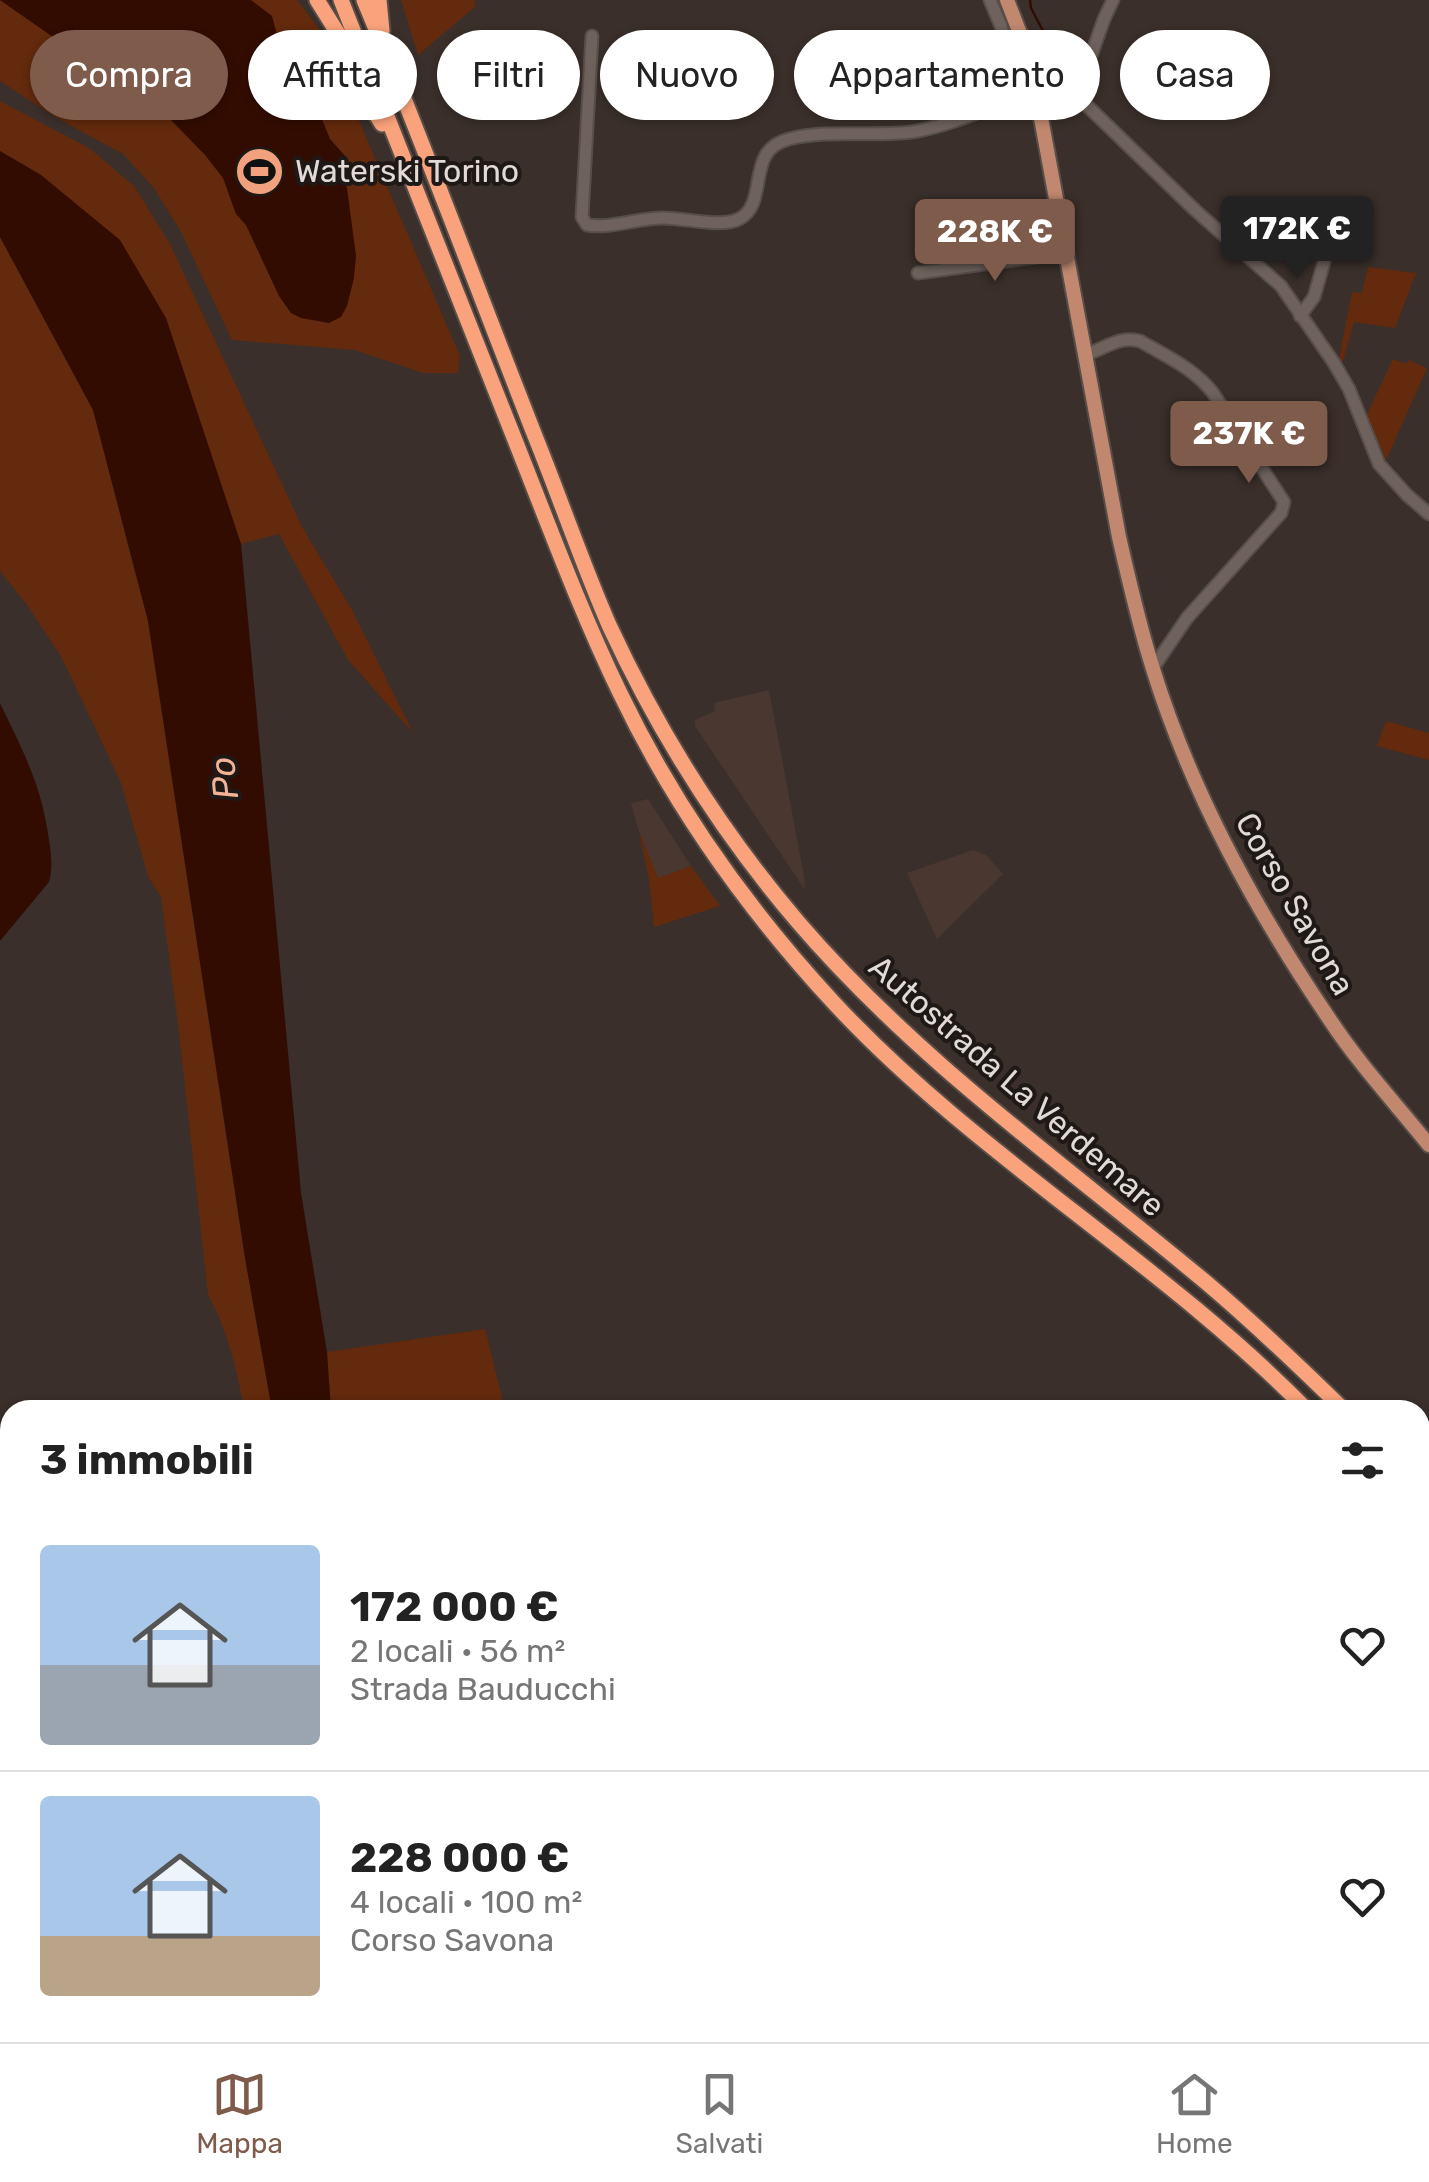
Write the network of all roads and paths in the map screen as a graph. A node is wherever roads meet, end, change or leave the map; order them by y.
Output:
1 (317, 0) edge
2 (341, 0) edge
3 (364, 0) edge
4 (378, 0) edge
5 (990, 0) edge
6 (1007, 0) edge
7 (1114, 0) edge
8 (377, 30) edge
9 (382, 30) edge
10 (1003, 30) edge
11 (1019, 30) edge
12 (1100, 31) edge
13 (592, 36) dead end
14 (1100, 106) edge
15 (413, 120) edge
16 (960, 120) edge
17 (1034, 120) edge
18 (406, 165) junction
19 (1066, 254) junction
20 (1324, 262) dead end
21 (918, 273) dead end
22 (1300, 316) junction
23 (1084, 355) junction
24 (1429, 514) edge
25 (1152, 668) junction
26 (1429, 1145) edge
27 (1296, 1400) edge
28 (1333, 1400) edge

1 - 18 highway
2 - 18 highway
3 - 8 highway
4 - 9 highway
5 - 10 street, Corso Savona
6 - 11 main road, Corso Savona
7 - 12 street
13 - 16 street
14 - 22 street
15 - 28 highway, Autostrada La Verdemare
17 - 19 main road, Corso Savona
18 - 27 highway, Autostrada La Verdemare
19 - 21 street
19 - 23 main road, Corso Savona
20 - 22 street
22 - 24 street
23 - 25 main road, Corso Savona
23 - 25 street
25 - 26 main road, Corso Savona

